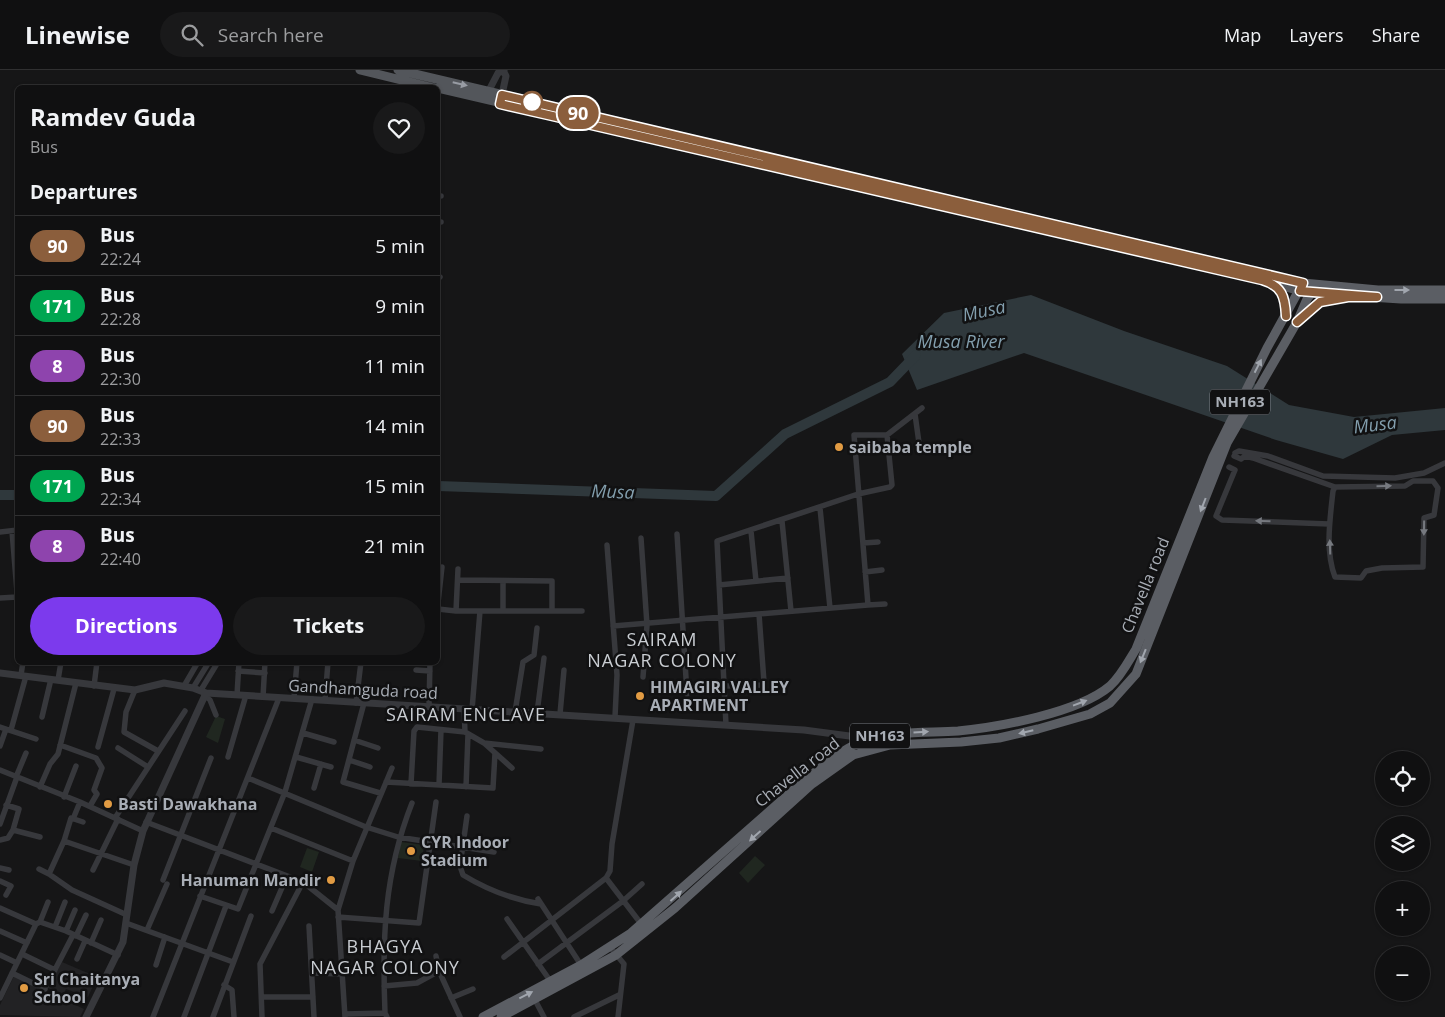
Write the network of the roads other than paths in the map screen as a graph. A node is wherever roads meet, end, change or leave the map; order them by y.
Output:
1 (360, 70) edge
2 (398, 70) edge
3 (504, 70) edge
4 (408, 80) edge
5 (426, 85) edge
6 (434, 85) edge
7 (440, 86) edge
8 (440, 89) edge
9 (486, 95) junction
10 (501, 100) junction
11 (1274, 283) junction
12 (1318, 285) junction
13 (1300, 290) junction
14 (1445, 290) edge
15 (1310, 296) junction
16 (1377, 297) junction
17 (1445, 299) edge
18 (1286, 316) junction
19 (1297, 322) junction
20 (922, 408) dead end
21 (915, 414) junction
22 (887, 436) junction
23 (919, 443) dead end
24 (1217, 458) junction
25 (1241, 459) junction
26 (1445, 463) edge
27 (1336, 487) junction
28 (858, 494) junction
29 (820, 508) junction
30 (782, 521) junction
31 (1329, 524) junction
32 (15, 530) edge
33 (751, 531) junction
34 (0, 532) edge
35 (678, 534) dead end
36 (641, 538) dead end
37 (878, 542) dead end
38 (863, 543) junction
39 (607, 545) dead end
40 (442, 567) dead end
41 (458, 568) dead end
42 (882, 570) dead end
43 (866, 572) junction
44 (788, 578) junction
45 (458, 580) junction
46 (503, 581) junction
47 (756, 581) junction
48 (440, 585) edge
49 (719, 585) junction
50 (15, 597) edge
51 (0, 598) edge
52 (885, 604) dead end
53 (868, 605) junction
54 (830, 608) junction
55 (440, 609) edge
56 (456, 611) junction
57 (480, 611) junction
58 (504, 611) junction
59 (552, 611) junction
60 (582, 611) dead end
61 (791, 611) junction
62 (759, 614) junction
63 (721, 617) junction
64 (684, 620) junction
65 (647, 624) junction
66 (613, 626) junction
67 (537, 628) dead end
68 (544, 658) dead end
69 (23, 665) edge
70 (61, 665) edge
71 (97, 665) edge
72 (196, 665) edge
73 (207, 665) edge
74 (217, 665) edge
75 (239, 665) edge
76 (266, 665) edge
77 (297, 665) edge
78 (328, 665) edge
79 (361, 665) edge
80 (430, 665) edge
81 (416, 670) dead end
82 (564, 670) dead end
83 (238, 671) junction
84 (430, 671) junction
85 (0, 673) edge
86 (265, 673) junction
87 (23, 676) junction
88 (643, 677) dead end
89 (55, 680) junction
90 (76, 684) junction
91 (94, 686) junction
92 (184, 686) junction
93 (725, 686) junction
94 (193, 688) junction
95 (114, 689) junction
96 (135, 690) junction
97 (204, 693) junction
98 (687, 694) dead end
99 (237, 695) junction
100 (246, 695) junction
101 (263, 696) junction
102 (279, 698) junction
103 (294, 698) junction
104 (312, 699) junction
105 (326, 700) junction
106 (360, 703) junction
107 (429, 707) junction
108 (464, 708) junction
109 (472, 710) junction
110 (185, 711) dead end
111 (515, 712) junction
112 (537, 714) junction
113 (560, 714) junction
114 (216, 715) dead end
115 (42, 717) dead end
116 (614, 717) junction
117 (633, 720) junction
118 (726, 725) junction
119 (6, 729) edge
120 (442, 730) junction
121 (303, 733) junction
122 (466, 733) junction
123 (36, 739) dead end
124 (354, 740) junction
125 (864, 740) junction
126 (334, 742) dead end
127 (484, 744) junction
128 (60, 745) junction
129 (0, 746) edge
130 (98, 748) dead end
131 (118, 748) dead end
132 (378, 748) dead end
133 (541, 749) dead end
134 (870, 750) junction
135 (158, 751) junction
136 (26, 752) dead end
137 (495, 753) junction
138 (228, 757) dead end
139 (296, 757) junction
140 (211, 758) dead end
141 (349, 760) junction
142 (320, 764) junction
143 (76, 766) dead end
144 (148, 767) junction
145 (331, 767) dead end
146 (370, 767) dead end
147 (392, 768) dead end
148 (512, 768) dead end
149 (0, 770) edge
150 (16, 777) junction
151 (248, 778) junction
152 (386, 782) junction
153 (410, 784) junction
154 (439, 785) junction
155 (40, 787) junction
156 (466, 787) junction
157 (314, 788) dead end
158 (285, 792) junction
159 (380, 793) junction
160 (64, 797) junction
161 (80, 802) junction
162 (436, 802) dead end
163 (412, 803) dead end
164 (6, 805) junction
165 (90, 806) junction
166 (467, 816) dead end
167 (73, 819) junction
168 (116, 819) junction
169 (82, 822) dead end
170 (146, 822) junction
171 (0, 824) edge
172 (366, 827) junction
173 (271, 828) junction
174 (13, 830) junction
175 (143, 831) junction
176 (181, 835) junction
177 (40, 837) dead end
178 (398, 837) junction
179 (0, 840) edge
180 (64, 841) junction
181 (430, 842) junction
182 (464, 846) junction
183 (218, 850) junction
184 (494, 852) dead end
185 (101, 854) junction
186 (353, 861) junction
187 (256, 864) junction
188 (134, 865) junction
189 (0, 868) edge
190 (39, 869) dead end
191 (9, 870) dead end
192 (93, 870) dead end
193 (49, 874) junction
194 (287, 876) junction
195 (606, 878) junction
196 (0, 881) edge
197 (302, 882) junction
198 (642, 884) dead end
199 (6, 895) dead end
200 (200, 896) junction
201 (48, 902) dead end
202 (66, 902) dead end
203 (623, 902) junction
204 (226, 906) junction
205 (0, 908) edge
206 (75, 910) dead end
207 (272, 911) dead end
208 (338, 913) junction
209 (86, 915) dead end
210 (251, 916) dead end
211 (127, 919) junction
212 (507, 919) dead end
213 (101, 920) dead end
214 (384, 920) junction
215 (553, 921) junction
216 (38, 924) junction
217 (642, 925) junction
218 (309, 926) dead end
219 (55, 927) junction
220 (147, 930) junction
221 (0, 931) edge
222 (66, 931) junction
223 (75, 936) junction
224 (165, 937) junction
225 (88, 942) junction
226 (522, 942) junction
227 (568, 942) junction
228 (27, 944) junction
229 (182, 944) junction
230 (613, 951) junction
231 (209, 953) junction
232 (22, 954) junction
233 (0, 955) edge
234 (118, 955) junction
235 (436, 956) dead end
236 (504, 957) dead end
237 (76, 959) dead end
238 (17, 962) junction
239 (233, 962) junction
240 (538, 964) junction
241 (156, 965) dead end
242 (581, 965) junction
243 (55, 970) junction
244 (439, 972) junction
245 (12, 973) junction
246 (312, 973) junction
247 (343, 974) junction
248 (551, 982) junction
249 (224, 985) junction
250 (384, 986) junction
251 (473, 989) dead end
252 (619, 995) junction
253 (262, 997) junction
254 (313, 997) junction
255 (0, 998) edge
256 (451, 998) junction
257 (535, 1000) junction
258 (386, 1015) edge
259 (345, 1016) edge
260 (86, 1017) edge
261 (153, 1017) edge
262 (184, 1017) edge
263 (213, 1017) edge
264 (234, 1017) edge
265 (262, 1017) edge
266 (314, 1017) edge
267 (460, 1017) edge
268 (482, 1017) edge
269 (501, 1017) edge
270 (544, 1017) edge
271 (574, 1017) edge
272 (618, 1017) edge

1 - 4 main road
2 - 4 main road
3 - 9 street
3 - 10 street
4 - 5 main road
4 -> 6 main road
7 -> 9 main road
8 - 9 main road
9 - 10 main road
10 - 11 main road
10 - 13 main road
11 - 13 main road
11 - 18 highway
12 - 13 highway
12 -> 14 highway
12 - 15 highway, NH163
13 - 15 highway
13 - 18 highway, Chavella road / NH163
15 - 16 highway
15 - 19 highway, NH163
16 - 17 highway, NH163
16 - 19 highway, NH163
24 -> 18 highway, Chavella road / NH163
19 - 24 highway, NH163
20 - 21 street
21 - 22 street
21 - 23 street
22 - 28 street
22 - 28 street
125 -> 24 highway, Chavella road / NH163
24 -> 134 highway, Chavella road / NH163
25 - 26 street
25 - 27 street
31 -> 25 street
27 - 31 street
27 -> 31 street
28 - 29 street
28 - 38 street
29 - 30 street
29 - 54 street
30 - 33 street
30 - 44 street
32 - 34 street
33 - 47 street
33 - 49 street
35 - 64 street
36 - 65 street
37 - 38 street
38 - 43 street
39 - 66 street
40 - 48 street
41 - 45 street
42 - 43 street
43 - 53 street
44 - 47 street
44 - 61 street
45 - 46 street
45 - 56 street
46 - 58 street
46 - 59 street
47 - 49 street
49 - 63 street
50 - 51 street
52 - 53 street
53 - 54 street
54 - 61 street
55 - 56 street
56 - 57 street
57 - 58 street
57 - 109 street
58 - 59 street
59 - 60 street
61 - 62 street
62 - 63 street
62 - 93 street
63 - 64 street
63 - 93 street
64 - 65 street
64 - 98 street
65 - 66 street
65 - 88 street
66 - 116 street
67 - 111 street
68 - 112 street
69 - 87 street
70 - 89 street
71 - 91 street
72 - 92 street
73 - 94 street
74 - 97 street
75 - 83 street
76 - 86 street
77 - 103 street
78 - 105 street
79 - 106 street
80 - 84 street
81 - 84 street
82 - 113 street
83 - 86 street
83 - 99 street
84 - 107 street
85 - 87 street, Gandhamguda road
86 - 101 street
87 - 89 street, Gandhamguda road
87 - 119 street
89 - 90 street, Gandhamguda road
89 - 115 street
90 - 91 street, Gandhamguda road
90 - 128 street
91 - 95 street, Gandhamguda road
92 - 94 street, Gandhamguda road
92 - 96 street, Gandhamguda road
93 - 118 street
94 - 97 street, Gandhamguda road
95 - 96 street, Gandhamguda road
95 - 130 street
96 - 135 street
97 - 99 street, Gandhamguda road
97 - 114 street
97 - 170 street
99 - 100 street, Gandhamguda road
100 - 101 street, Gandhamguda road
100 - 138 street
101 - 102 street, Gandhamguda road
102 - 103 street, Gandhamguda road
102 - 151 street
103 - 104 street, Gandhamguda road
104 - 105 street, Gandhamguda road
104 - 121 street
105 - 106 street, Gandhamguda road
106 - 107 street, Gandhamguda road
106 - 124 street
107 - 108 street, Gandhamguda road
108 - 109 street, Gandhamguda road
108 - 122 street
109 - 111 street, Gandhamguda road
110 - 135 street
111 - 112 street, Gandhamguda road
112 - 113 street, Gandhamguda road
113 - 116 street, Gandhamguda road
116 - 117 street, Gandhamguda road
117 - 118 street, Gandhamguda road
117 - 195 street
118 - 125 street, Gandhamguda road
119 - 123 street
119 - 129 street
120 - 122 street
120 - 153 street
120 - 154 street
121 - 126 street
121 - 139 street
122 - 127 street
122 - 156 street
124 - 132 street
124 - 141 street
125 - 134 street
217 -> 125 highway, Chavella road / NH163
127 - 133 street
127 - 137 street
128 - 155 street
128 - 165 street
131 - 144 street
134 -> 230 highway, Chavella road / NH163
135 - 144 street
136 - 150 street
137 - 148 street
137 - 156 street
139 - 142 street
139 - 158 street
140 - 176 street
141 - 146 street
141 - 159 street
142 - 145 street
142 - 157 street
143 - 160 street
144 - 168 street
147 - 152 street
149 - 150 street
150 - 155 street
150 - 164 street
151 - 158 street
151 - 183 street
152 - 153 street
152 - 159 street
153 - 154 street
154 - 156 street
155 - 160 street
158 - 172 street
158 - 173 street
159 - 172 street
160 - 161 street
161 - 165 street
161 - 167 street
162 - 181 street
163 - 178 street
164 - 171 street
164 - 174 street
165 - 168 street
166 - 182 street
167 - 169 street
167 - 180 street
168 - 175 street
168 - 185 street
170 - 175 street
170 - 176 street
172 - 178 street
172 - 186 street
173 - 186 street
173 - 187 street
174 - 177 street
174 - 179 street
175 - 188 street
176 - 183 street
176 - 220 street
178 - 181 street
178 - 214 street
180 - 185 street
180 - 193 street
181 - 182 street
181 - 214 street
182 - 184 street
182 - 215 street
183 - 187 street
183 - 200 street
185 - 188 street
185 - 192 street
186 - 208 street
187 - 194 street
187 - 204 street
188 - 211 street
189 - 191 street
190 - 193 street
193 - 211 street
194 - 197 street
194 - 207 street
195 - 203 street
195 - 215 street
196 - 199 street
197 - 208 street
197 - 253 street
198 - 203 street
200 - 204 street
200 - 229 street
201 - 216 street
202 - 219 street
203 - 217 street
203 - 227 street
204 - 231 street
205 - 216 street
206 - 222 street
208 - 214 street
208 - 247 street
209 - 223 street
210 - 239 street
211 - 220 street
211 - 234 street
212 - 226 street
213 - 225 street
214 - 250 street
215 - 226 street
215 - 227 street
216 - 219 street
216 - 228 street
217 - 230 highway, Chavella road / NH163
218 - 246 street
219 - 222 street
220 - 224 street
221 - 228 street
222 - 223 street
223 - 225 street
223 - 243 street
224 - 229 street
224 - 241 street
225 - 234 street
225 - 237 street
226 - 236 street
226 - 240 street
227 - 240 street
227 - 242 street
228 - 232 street
229 - 231 street
229 - 261 street
230 - 242 highway, Chavella road / NH163
230 - 252 street
230 - 257 highway, Chavella road / NH163
231 - 239 street
231 - 262 street
232 - 238 street
232 - 243 street
233 - 238 street
234 - 260 street
235 - 244 street
238 - 245 street
239 - 249 street
240 - 248 street
242 - 248 highway, Chavella road / NH163
243 - 245 street
244 - 250 street
244 - 256 street
245 - 255 street
246 - 247 street
246 - 254 street
247 - 259 street
268 -> 248 highway, Chavella road / NH163
249 - 263 street
249 - 264 street
250 - 258 street
251 - 256 street
252 - 271 street
252 - 272 street
253 - 254 street
253 - 265 street
254 - 266 street
256 - 267 street
257 - 269 highway, Chavella road / NH163
257 - 270 street
258 - 259 street

